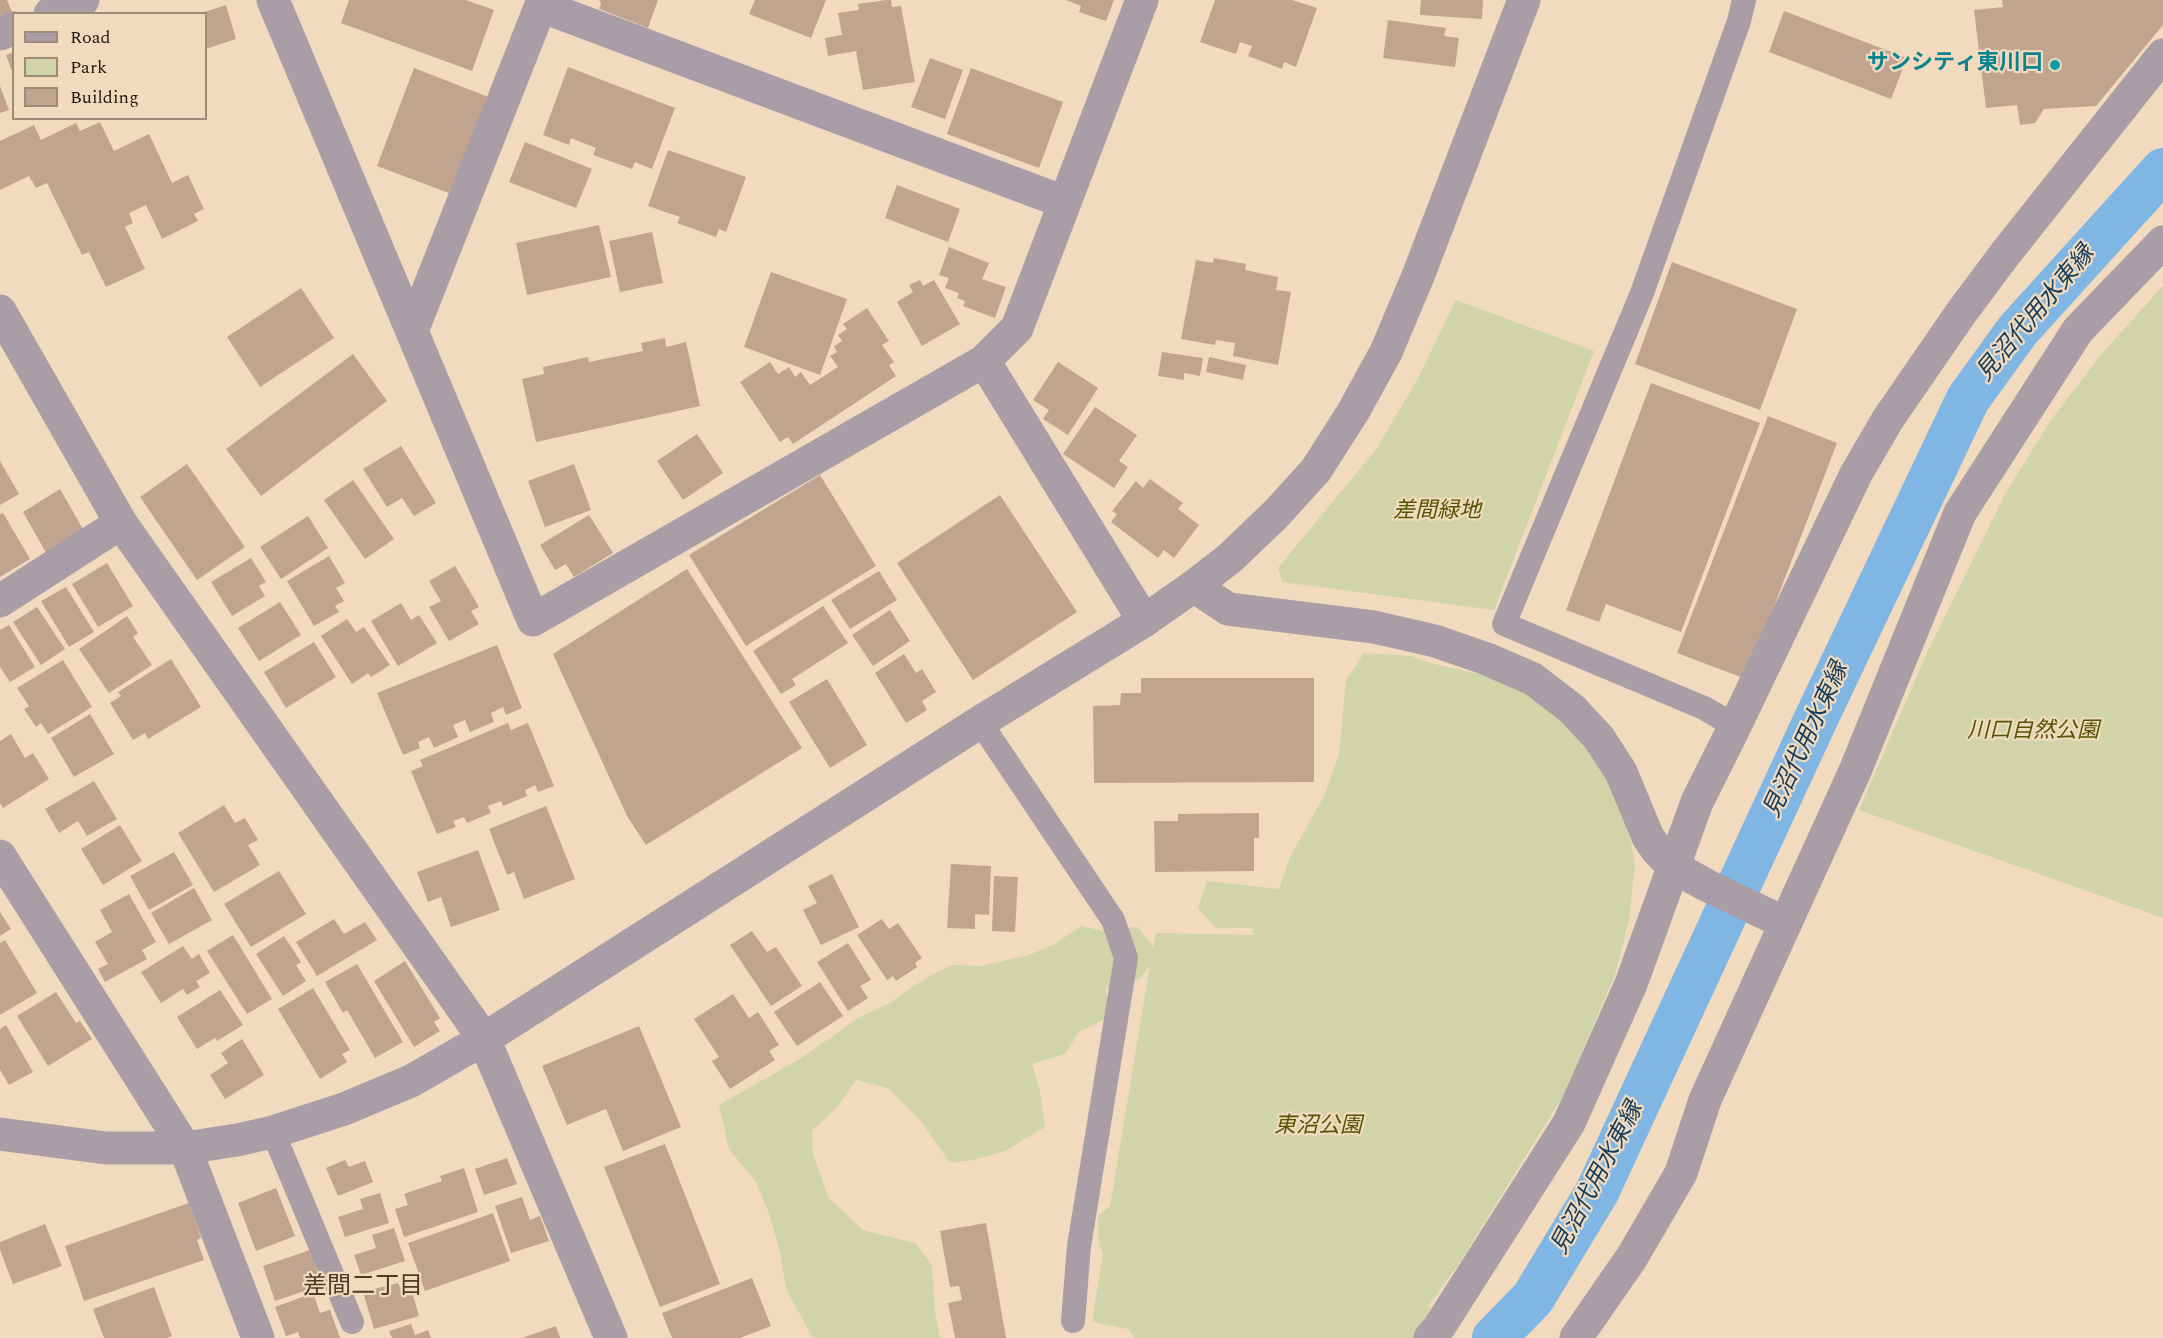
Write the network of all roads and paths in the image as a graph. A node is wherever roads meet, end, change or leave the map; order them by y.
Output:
1 (83, 0) edge
2 (273, 0) edge
3 (1142, 0) edge
4 (1524, 0) edge
5 (1744, 0) edge
6 (542, 3) edge
7 (55, 12) edge
8 (2163, 55) edge
9 (1064, 202) junction
10 (2163, 242) edge
11 (0, 310) edge
12 (412, 331) junction
13 (984, 361) junction
14 (121, 523) junction
15 (1194, 586) junction
16 (0, 601) edge
17 (1144, 621) junction
18 (980, 722) junction
19 (1735, 726) junction
20 (0, 856) edge
21 (1672, 866) junction
22 (1775, 918) junction
23 (484, 1039) junction
24 (273, 1132) junction
25 (4, 1139) edge
26 (185, 1148) junction
27 (1073, 1321) dead end
28 (352, 1322) dead end
29 (258, 1338) edge
30 (611, 1338) edge
31 (1430, 1338) edge
32 (1576, 1338) edge

1 - 7 street
2 - 12 street
3 - 9 street
4 - 15 street
5 - 19 lane
6 - 9 street
6 - 12 street
8 - 19 street
9 - 13 street
10 - 22 street
11 - 14 street
12 - 13 street
13 - 17 street
14 - 16 street
14 - 23 street
15 - 17 street
15 - 21 street
17 - 18 street
18 - 23 street
18 - 27 lane
19 - 21 street
20 - 26 street
21 - 22 street
21 - 31 street
22 - 32 street
23 - 24 street
23 - 30 street
24 - 26 street
24 - 28 lane
25 - 26 street
26 - 29 street

